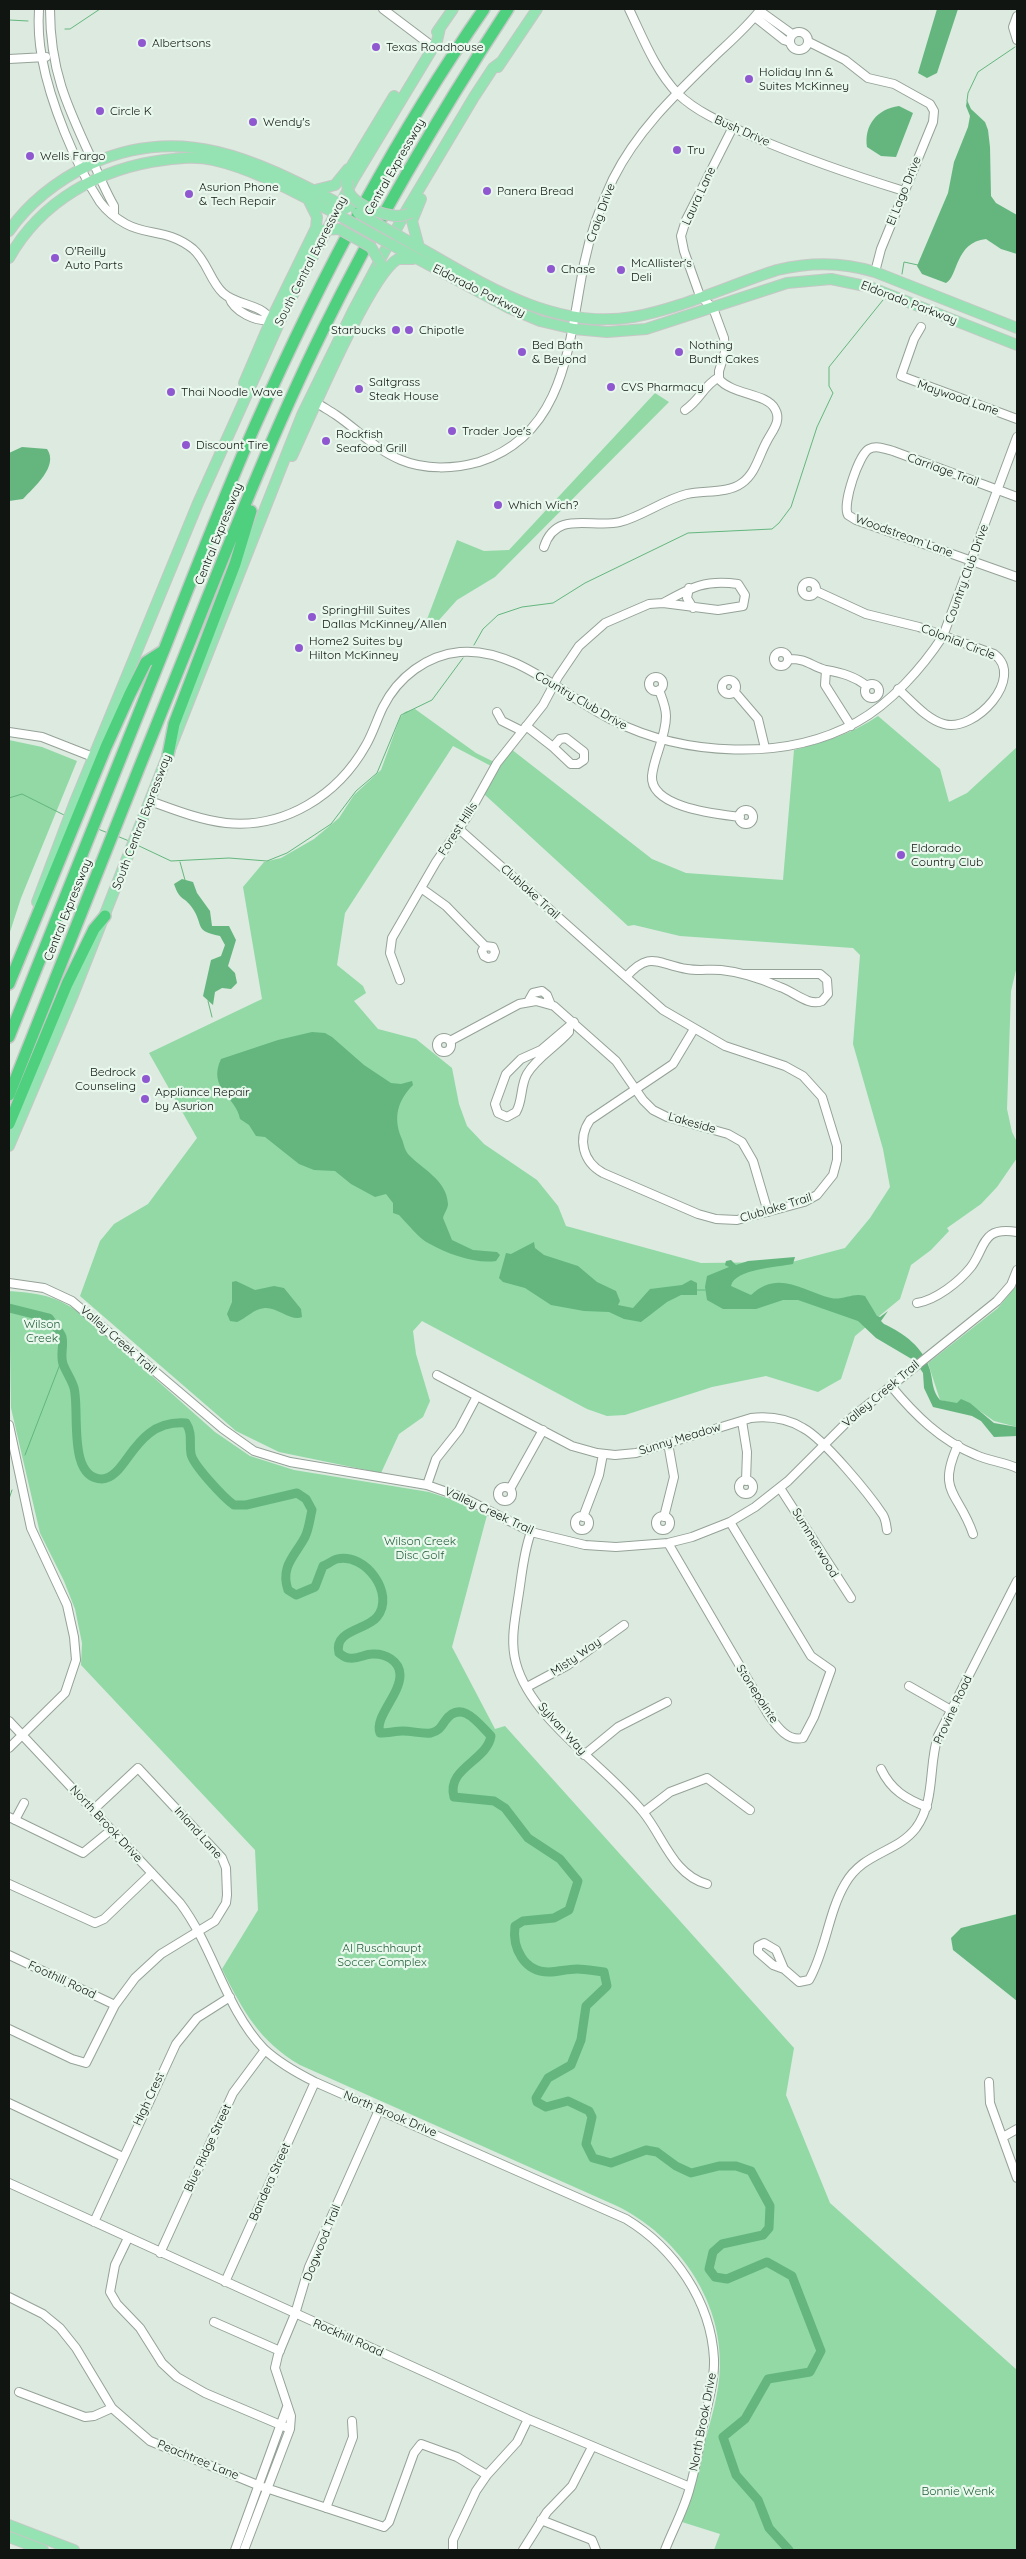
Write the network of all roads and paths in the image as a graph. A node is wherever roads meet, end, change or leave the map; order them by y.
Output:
1 (39, 9) edge
2 (50, 9) edge
3 (383, 9) edge
4 (453, 9) edge
5 (484, 9) edge
6 (508, 9) edge
7 (536, 9) edge
8 (629, 9) edge
9 (758, 12) edge
10 (1017, 16) edge
11 (440, 28) junction
12 (791, 38) junction
13 (1017, 40) edge
14 (809, 42) junction
15 (428, 43) junction
16 (52, 56) junction
17 (42, 57) junction
18 (9, 60) edge
19 (501, 62) junction
20 (677, 92) junction
21 (70, 112) junction
22 (58, 115) junction
23 (733, 127) junction
24 (225, 157) junction
25 (94, 163) junction
26 (351, 167) junction
27 (82, 168) junction
28 (95, 179) junction
29 (315, 190) junction
30 (904, 191) junction
31 (349, 192) junction
32 (308, 199) junction
33 (334, 206) junction
34 (410, 212) junction
35 (359, 219) junction
36 (11, 228) edge
37 (322, 231) junction
38 (419, 247) junction
39 (308, 248) junction
40 (9, 249) edge
41 (9, 258) edge
42 (420, 260) junction
43 (784, 268) junction
44 (382, 269) junction
45 (875, 272) junction
46 (788, 283) junction
47 (700, 296) junction
48 (713, 308) junction
49 (576, 317) junction
50 (271, 320) junction
51 (921, 327) dead end
52 (574, 328) junction
53 (1017, 328) edge
54 (1017, 345) edge
55 (719, 377) junction
56 (317, 403) junction
57 (685, 410) dead end
58 (1017, 419) edge
59 (278, 426) junction
60 (1017, 438) edge
61 (1016, 449) edge
62 (998, 490) junction
63 (271, 496) junction
64 (1017, 497) edge
65 (198, 503) junction
66 (848, 515) joint
67 (544, 547) dead end
68 (972, 561) junction
69 (1017, 577) edge
70 (688, 588) junction
71 (816, 591) dead end
72 (663, 603) junction
73 (693, 608) junction
74 (943, 636) junction
75 (163, 651) junction
76 (788, 659) dead end
77 (826, 670) junction
78 (867, 686) dead end
79 (555, 687) junction
80 (898, 689) junction
81 (659, 690) dead end
82 (734, 691) dead end
83 (497, 712) dead end
84 (851, 726) junction
85 (524, 728) junction
86 (9, 732) edge
87 (662, 740) junction
88 (554, 747) dead end
89 (764, 748) junction
90 (168, 755) junction
91 (93, 756) junction
92 (150, 801) junction
93 (77, 806) junction
94 (740, 817) dead end
95 (69, 827) junction
96 (459, 829) junction
97 (421, 888) junction
98 (105, 916) junction
99 (485, 946) dead end
100 (792, 973) junction
101 (743, 974) junction
102 (9, 977) edge
103 (626, 977) junction
104 (400, 980) dead end
105 (9, 984) edge
106 (788, 990) junction
107 (571, 1024) junction
108 (694, 1029) junction
109 (9, 1037) edge
110 (450, 1041) dead end
111 (511, 1068) junction
112 (525, 1077) junction
113 (636, 1088) junction
114 (9, 1095) edge
115 (9, 1124) edge
116 (9, 1146) edge
117 (768, 1212) junction
118 (1017, 1232) edge
119 (1017, 1270) edge
120 (9, 1283) edge
121 (917, 1303) dead end
122 (438, 1375) dead end
123 (891, 1386) junction
124 (476, 1396) junction
125 (742, 1420) junction
126 (9, 1425) edge
127 (543, 1430) junction
128 (10, 1439) edge
129 (668, 1443) junction
130 (824, 1444) junction
131 (958, 1445) junction
132 (604, 1454) junction
133 (1017, 1468) edge
134 (746, 1481) dead end
135 (427, 1485) junction
136 (780, 1488) junction
137 (510, 1489) dead end
138 (583, 1517) dead end
139 (664, 1517) dead end
140 (730, 1522) junction
141 (887, 1530) dead end
142 (532, 1532) junction
143 (973, 1534) dead end
144 (668, 1543) junction
145 (1017, 1581) edge
146 (851, 1598) dead end
147 (624, 1625) dead end
148 (908, 1686) dead end
149 (526, 1687) junction
150 (667, 1702) dead end
151 (951, 1710) junction
152 (9, 1721) edge
153 (22, 1735) junction
154 (9, 1748) edge
155 (584, 1755) junction
156 (881, 1769) dead end
157 (24, 1803) dead end
158 (927, 1807) junction
159 (93, 1810) junction
160 (750, 1810) dead end
161 (644, 1812) junction
162 (12, 1819) edge
163 (111, 1830) junction
164 (152, 1873) junction
165 (9, 1884) edge
166 (707, 1884) dead end
167 (198, 1932) junction
168 (9, 1955) edge
169 (784, 1969) dead end
170 (230, 1997) junction
171 (115, 2006) junction
172 (9, 2029) edge
173 (265, 2050) junction
174 (315, 2082) junction
175 (989, 2082) dead end
176 (9, 2103) edge
177 (379, 2110) junction
178 (1017, 2129) edge
179 (1003, 2137) junction
180 (123, 2157) junction
181 (1017, 2178) edge
182 (9, 2183) edge
183 (94, 2222) junction
184 (128, 2238) junction
185 (160, 2253) junction
186 (225, 2282) junction
187 (9, 2297) edge
188 (295, 2314) junction
189 (214, 2322) dead end
190 (280, 2351) junction
191 (19, 2392) dead end
192 (287, 2407) junction
193 (112, 2408) junction
194 (528, 2419) junction
195 (352, 2421) dead end
196 (282, 2426) junction
197 (290, 2429) junction
198 (592, 2447) junction
199 (487, 2475) junction
200 (260, 2486) junction
201 (690, 2487) junction
202 (269, 2489) junction
203 (326, 2508) junction
204 (541, 2520) junction
205 (9, 2525) edge
206 (9, 2537) edge
207 (43, 2550) edge
208 (74, 2550) edge
209 (235, 2550) edge
210 (244, 2550) edge
211 (453, 2550) edge
212 (523, 2550) edge
213 (596, 2550) edge
214 (664, 2550) edge

1 - 17 street
2 - 16 street
3 - 15 street
4 - 11 main road, South Central Expressway
5 - 75 highway, Central Expressway
6 - 59 highway, Central Expressway
7 - 19 main road, South Central Expressway
8 - 20 street, Bush Drive
9 - 12 street
9 - 20 street, Craig Drive
10 - 13 street
11 - 15 main road, South Central Expressway
11 - 65 main road, South Central Expressway
12 - 14 street
12 - 14 street
14 - 30 street, El Lago Drive
15 - 26 main road, South Central Expressway
16 - 17 street
16 - 21 street
17 - 18 street
17 - 22 street
19 - 34 main road, South Central Expressway
19 - 63 main road, South Central Expressway
20 - 23 street, Bush Drive
20 - 49 street, Craig Drive
21 - 22 street
21 - 25 street
22 - 27 street
23 - 30 street, Bush Drive
23 - 47 street, Laura Lane
24 - 25 main road
24 - 28 main road
24 - 29 main road
24 - 32 main road
25 - 27 main road
25 - 28 street
26 - 29 main road
26 - 31 main road, bridge
27 - 28 street
27 - 36 main road
28 - 41 main road
28 - 50 street
29 - 33 main road
30 - 45 street, El Lago Drive
31 - 34 main road, bridge
31 - 35 main road, bridge
32 - 33 main road
32 - 39 main road
33 - 35 main road, bridge
34 - 35 main road, bridge
34 - 38 main road
35 - 37 main road, bridge
35 - 38 main road, Eldorado Parkway, bridge
35 - 42 main road, Eldorado Parkway, bridge
35 - 44 main road, bridge
36 - 40 main road
37 - 39 main road
37 - 44 main road, bridge
38 - 49 main road, Eldorado Parkway
39 - 50 main road, South Central Expressway
42 - 44 main road
42 - 52 main road, Eldorado Parkway
43 - 45 main road, Eldorado Parkway
43 - 46 main road
43 - 47 main road, Eldorado Parkway
44 - 56 main road, South Central Expressway
45 - 53 main road, Eldorado Parkway
46 - 48 main road, Eldorado Parkway
46 - 54 main road, Eldorado Parkway
47 - 48 street
47 - 49 main road, Eldorado Parkway
48 - 52 main road, Eldorado Parkway
48 - 55 street
49 - 52 street, Craig Drive
50 - 65 main road, South Central Expressway
51 - 58 street, Maywood Lane
52 - 56 street, Craig Drive
55 - 57 street
55 - 67 street
56 - 63 main road, South Central Expressway
59 - 90 highway
59 - 114 highway, Central Expressway
60 - 61 street, Country Club Drive
61 - 62 street, Country Club Drive
62 - 64 street, Carriage Trail
62 - 66 street, Carriage Trail
62 - 68 street, Country Club Drive
63 - 90 main road, South Central Expressway
65 - 91 main road, South Central Expressway
66 - 68 street, Woodstream Lane
68 - 69 street, Woodstream Lane
68 - 74 street, Country Club Drive
70 - 72 street
70 - 73 street
70 - 73 street
71 - 74 street, Colonial Circle
72 - 73 street
72 - 79 street, Forest Hills
74 - 80 street, Country Club Drive
74 - 80 street, Colonial Circle
75 - 93 highway
75 - 109 highway, Central Expressway
76 - 77 street
77 - 78 street
77 - 84 street
79 - 85 street, Forest Hills
79 - 87 street, Country Club Drive
79 - 92 street, Country Club Drive
80 - 84 street, Country Club Drive
81 - 87 street
82 - 89 street
83 - 85 street
84 - 89 street, Country Club Drive
85 - 88 street
85 - 96 street, Forest Hills
86 - 91 street
87 - 89 street, Country Club Drive
87 - 94 street
90 - 92 main road, South Central Expressway
91 - 93 main road, South Central Expressway
92 - 98 main road, South Central Expressway
93 - 95 highway
95 - 102 main road
95 - 105 highway
96 - 97 street, Forest Hills
96 - 103 street, Clublake Trail
97 - 99 street
97 - 104 street, Forest Hills
98 - 115 highway
98 - 116 main road, South Central Expressway
100 - 101 street
100 - 106 street
100 - 106 street
101 - 103 street
101 - 106 street
103 - 108 street, Clublake Trail
107 - 110 street, Lakeside
107 - 111 street
107 - 112 street
107 - 113 street, Lakeside
108 - 113 street, Clublake Trail
108 - 117 street, Clublake Trail
111 - 112 street
111 - 112 street
113 - 117 street, Lakeside
113 - 117 street, Clublake Trail
118 - 121 street
119 - 123 street, Valley Creek Trail
120 - 135 street, Valley Creek Trail
122 - 124 street, Sunny Meadow
123 - 130 street, Valley Creek Trail
123 - 131 street
124 - 127 street, Sunny Meadow
124 - 135 street
125 - 129 street, Sunny Meadow
125 - 130 street, Sunny Meadow
125 - 134 street
126 - 128 street
127 - 132 street, Sunny Meadow
127 - 137 street
128 - 153 street
129 - 132 street, Sunny Meadow
129 - 139 street
130 - 136 street, Valley Creek Trail
130 - 141 street, Sunny Meadow
131 - 133 street
131 - 143 street
132 - 138 street
135 - 142 street, Valley Creek Trail
136 - 140 street, Valley Creek Trail
136 - 146 street, Summerwood
140 - 144 street, Valley Creek Trail
140 - 144 street, Stonepointe
142 - 144 street, Valley Creek Trail
142 - 149 street, Sylvan Way
145 - 151 street, Provine Road
147 - 149 street, Misty Way
148 - 151 street
149 - 155 street, Sylvan Way
150 - 155 street
151 - 158 street, Provine Road
152 - 153 street, North Brook Drive
153 - 154 street
153 - 159 street, North Brook Drive
155 - 161 street, Sylvan Way
156 - 158 street
157 - 162 street
158 - 169 street, Provine Road
159 - 163 street, North Brook Drive
159 - 167 street, Inland Lane
160 - 161 street
161 - 166 street, Sylvan Way
162 - 163 street
163 - 164 street, North Brook Drive
164 - 165 street
164 - 167 street, North Brook Drive
167 - 170 street, North Brook Drive
167 - 171 street, Inland Lane
168 - 171 street, Foothill Road
170 - 173 street, North Brook Drive
170 - 180 street, High Crest
171 - 172 street, Inland Lane
173 - 174 street, North Brook Drive
173 - 185 street, Blue Ridge Street
174 - 177 street, North Brook Drive
174 - 186 street, Bandera Street
175 - 179 street
176 - 180 street
177 - 188 street, Dogwood Trail
177 - 201 street, North Brook Drive
178 - 179 street
179 - 181 street
180 - 183 street, High Crest
182 - 183 street, Rockhill Road
183 - 184 street, Rockhill Road
184 - 185 street, Rockhill Road
184 - 196 street
185 - 186 street, Rockhill Road
186 - 188 street, Rockhill Road
187 - 193 street, Peachtree Lane
188 - 190 street, Dogwood Trail
188 - 194 street, Rockhill Road
189 - 190 street
190 - 192 street, Dogwood Trail
191 - 193 street
192 - 196 street
192 - 197 street, Dogwood Trail
193 - 200 street, Peachtree Lane
194 - 198 street, Rockhill Road
194 - 199 street
195 - 203 street
196 - 197 street
196 - 200 street
197 - 202 street, Dogwood Trail
198 - 201 street, Rockhill Road
198 - 204 street
199 - 203 street, Peachtree Lane
199 - 211 street
200 - 202 street, Peachtree Lane
200 - 209 street
201 - 214 street, North Brook Drive
202 - 203 street, Peachtree Lane
202 - 210 street, Dogwood Trail
204 - 212 street
204 - 213 street
205 - 208 main road
206 - 207 main road

